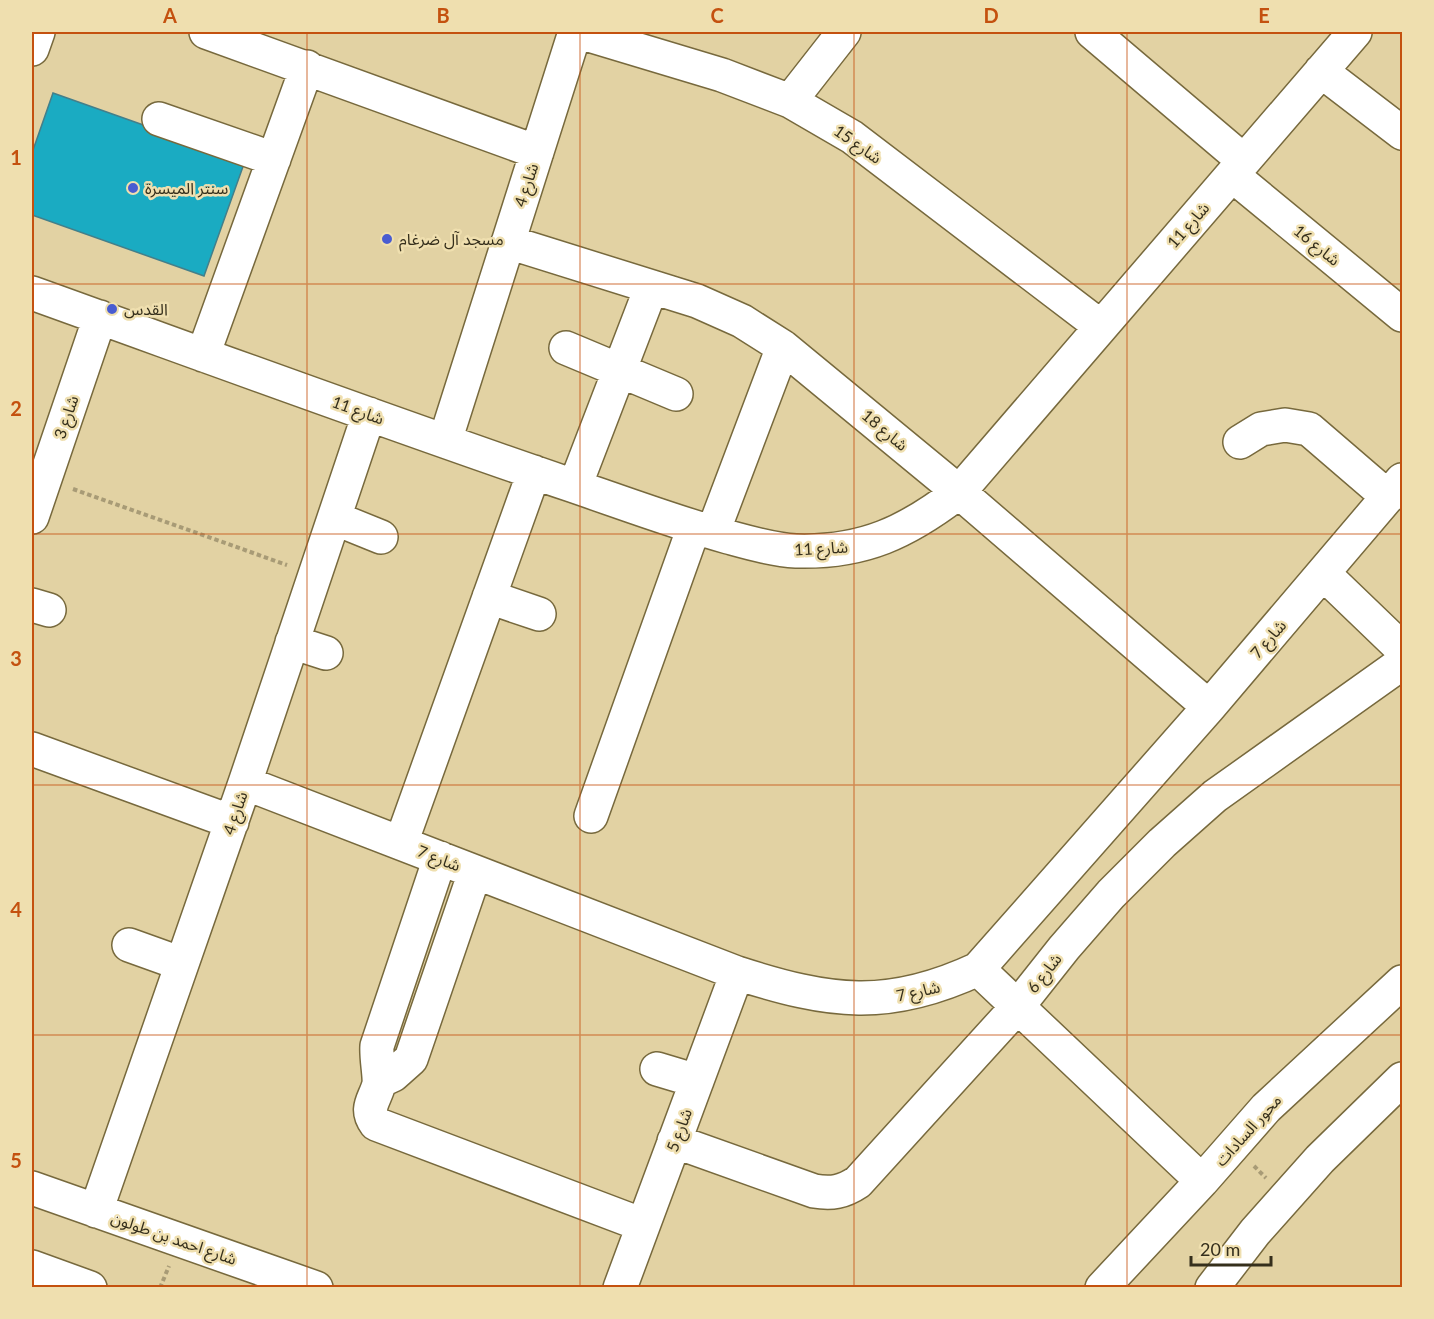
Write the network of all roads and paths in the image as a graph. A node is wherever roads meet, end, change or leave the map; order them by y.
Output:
1 (38, 32) edge
2 (206, 32) edge
3 (577, 32) edge
4 (844, 32) edge
5 (1092, 32) edge
6 (1343, 36) edge
7 (660, 43) edge
8 (32, 49) edge
9 (307, 68) junction
10 (1321, 71) junction
11 (790, 101) junction
12 (159, 119) dead end
13 (1402, 134) edge
14 (537, 152) junction
15 (274, 159) junction
16 (1238, 168) junction
17 (508, 242) junction
18 (651, 288) junction
19 (32, 293) edge
20 (1402, 315) edge
21 (100, 317) junction
22 (1100, 326) junction
23 (783, 347) junction
24 (566, 348) dead end
25 (203, 355) junction
26 (620, 370) junction
27 (676, 394) dead end
28 (369, 414) junction
29 (445, 441) junction
30 (1240, 442) dead end
31 (534, 472) junction
32 (45, 478) junction
33 (575, 486) junction
34 (1395, 489) edge
35 (960, 492) junction
36 (32, 517) edge
37 (334, 518) junction
38 (704, 530) junction
39 (381, 537) dead end
40 (1324, 574) junction
41 (315, 575) junction
42 (489, 597) junction
43 (538, 614) dead end
44 (292, 642) junction
45 (1402, 649) edge
46 (326, 653) dead end
47 (1402, 663) edge
48 (1209, 707) junction
49 (32, 750) edge
50 (245, 783) junction
51 (591, 816) dead end
52 (232, 822) junction
53 (401, 843) junction
54 (440, 858) junction
55 (475, 872) junction
56 (129, 945) dead end
57 (182, 964) junction
58 (978, 969) junction
59 (738, 973) junction
60 (1402, 982) edge
61 (1018, 1006) junction
62 (657, 1070) dead end
63 (1402, 1079) edge
64 (380, 1081) junction
65 (697, 1081) junction
66 (674, 1141) junction
67 (1233, 1145) junction
68 (1202, 1181) junction
69 (32, 1188) edge
70 (1285, 1198) junction
71 (96, 1211) junction
72 (643, 1226) junction
73 (32, 1267) edge
74 (90, 1287) edge
75 (316, 1287) edge
76 (620, 1287) edge
77 (1102, 1287) edge
78 (1212, 1287) edge

1 - 8 street
2 - 9 street
3 - 7 street, شارع 15
3 - 14 street, شارع 4
4 - 11 street
5 - 16 street, شارع 16
6 - 10 street, شارع 11
7 - 11 street, شارع 15
9 - 14 street
9 - 15 street
10 - 13 street
10 - 16 street, شارع 11
11 - 22 street, شارع 15
12 - 15 street
14 - 17 street, شارع 4
15 - 25 street
16 - 20 street, شارع 16
16 - 22 street, شارع 11
17 - 18 street, شارع 18
17 - 29 street, شارع 4
18 - 23 street, شارع 18
18 - 26 street
19 - 21 street
21 - 25 street, شارع 11
21 - 32 street, شارع 3
22 - 35 street, شارع 11
23 - 35 street, شارع 18
23 - 38 street
24 - 26 street
25 - 28 street, شارع 11
26 - 27 street
26 - 33 street
28 - 29 street, شارع 11
28 - 37 street, شارع 4
29 - 31 street, شارع 11
30 - 34 street
31 - 33 street, شارع 11
31 - 42 street
32 - 36 street, شارع 3
32 - 41 path
33 - 38 street, شارع 11
34 - 40 street, شارع 7
35 - 38 street, شارع 11
35 - 48 street, شارع 18
37 - 39 street
37 - 41 street, شارع 4
38 - 51 street
40 - 45 street
40 - 48 street, شارع 7
41 - 44 street, شارع 4
42 - 43 street
42 - 53 street
44 - 46 street
44 - 50 street, شارع 4
47 - 61 street, شارع 6
48 - 58 street, شارع 7
49 - 52 street
50 - 52 street, شارع 4
50 - 53 street, شارع 7
52 - 57 street, شارع 4
53 - 54 street, شارع 7
54 - 55 street, شارع 7
54 - 64 street
55 - 59 street, شارع 7
55 - 64 street
56 - 57 street
57 - 71 street, شارع 4
58 - 59 street, شارع 7
58 - 61 street
59 - 65 street, شارع 5
60 - 67 street, محور السادات
61 - 66 street, شارع 6
61 - 68 street
62 - 65 street
63 - 70 street
64 - 72 street
65 - 66 street, شارع 5
66 - 72 street, شارع 5
67 - 68 street, محور السادات
67 - 70 path
68 - 77 street, محور السادات
69 - 71 street, شارع احمد بن طولون
70 - 78 street
71 - 75 street, شارع احمد بن طولون
72 - 76 street, شارع 5
73 - 74 street

